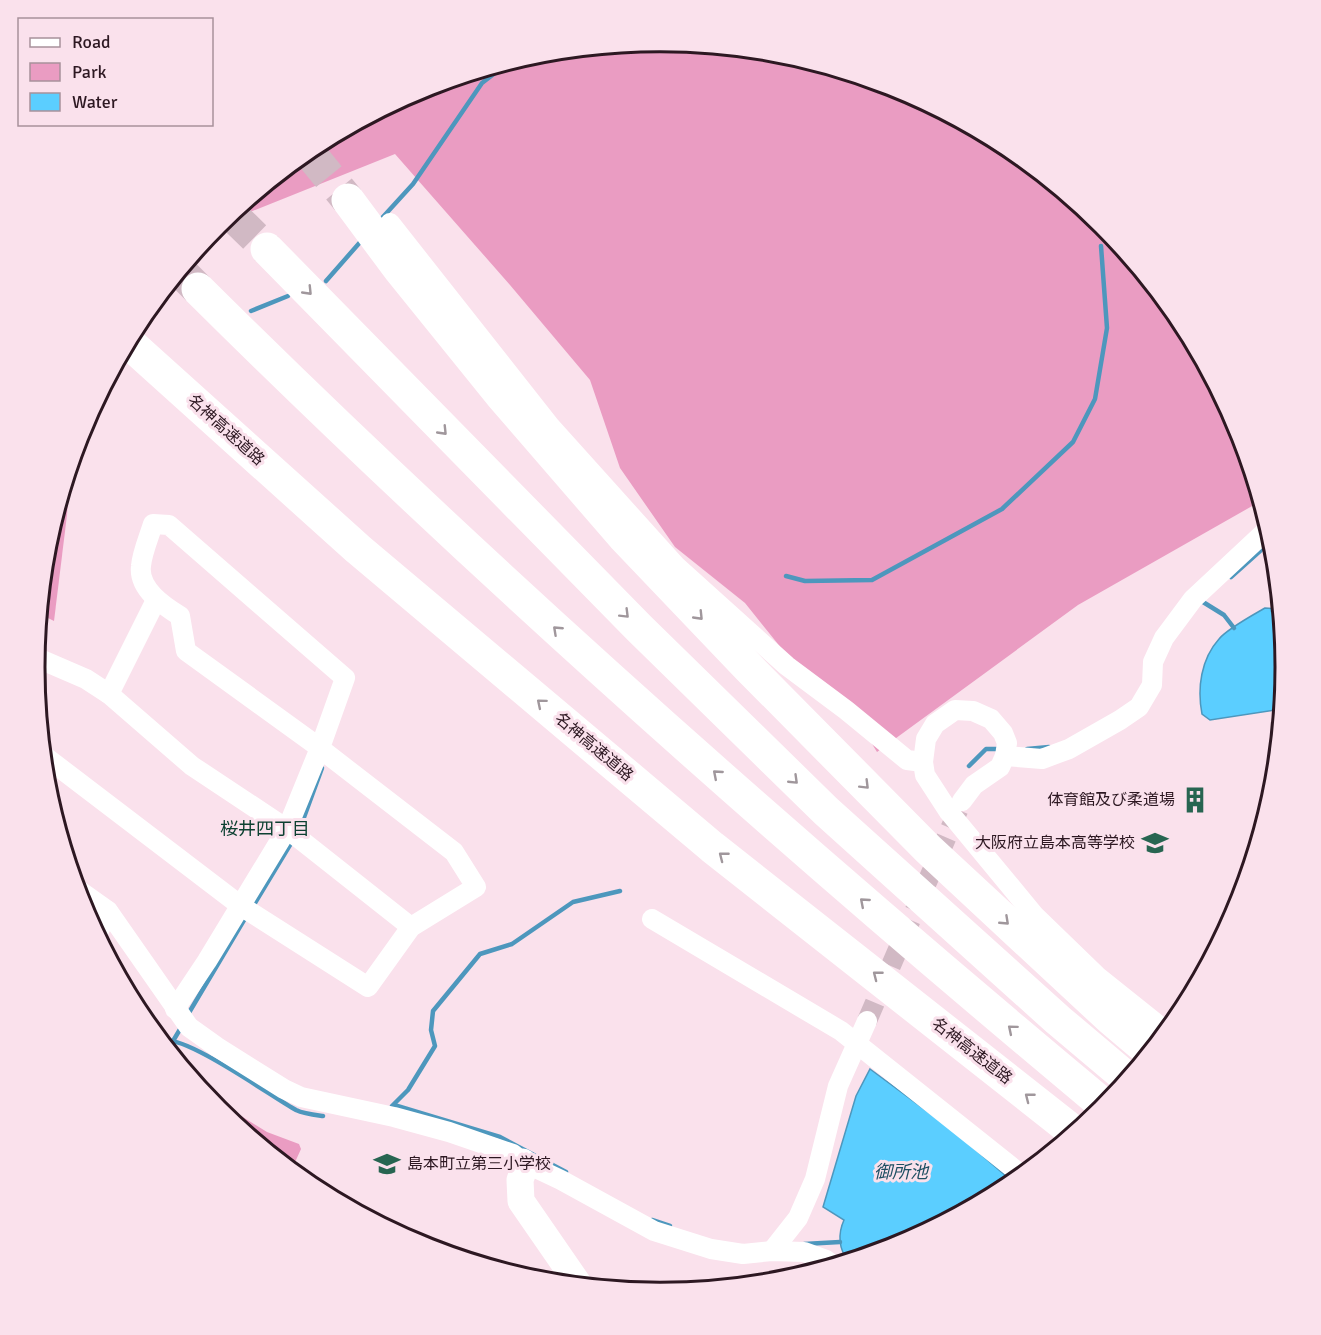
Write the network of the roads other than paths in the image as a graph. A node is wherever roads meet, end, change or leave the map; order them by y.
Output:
1 (352, 206) tunnel mouth
2 (390, 223) dead end
3 (267, 249) tunnel mouth
4 (198, 289) tunnel mouth
5 (135, 348) edge
6 (1261, 535) edge
7 (156, 600) junction
8 (45, 661) edge
9 (109, 694) junction
10 (325, 752) junction
11 (1006, 752) junction
12 (52, 762) edge
13 (926, 774) junction
14 (955, 811) junction
15 (293, 833) junction
16 (90, 898) edge
17 (247, 910) junction
18 (108, 911) junction
19 (652, 919) dead end
20 (102, 925) edge
21 (411, 927) junction
22 (181, 1017) junction
23 (867, 1021) tunnel mouth
24 (1160, 1026) edge
25 (854, 1040) junction
26 (1145, 1047) edge
27 (1122, 1074) edge
28 (1098, 1101) edge
29 (1068, 1128) edge
30 (523, 1162) junction
31 (1015, 1170) edge
32 (775, 1246) junction
33 (826, 1260) edge
34 (573, 1277) edge

1 -> 26 highway
2 - 13 street
3 -> 27 highway
28 -> 4 highway
29 -> 5 highway, 名神高速道路
6 - 11 street
7 - 9 street
7 - 10 street
7 - 10 street
8 - 9 street
9 - 15 street
10 - 15 street
10 - 21 street
11 - 13 street
11 - 14 street
12 - 17 street
13 - 14 street
14 - 24 street
15 - 17 street
15 - 21 street
16 - 18 street
17 - 21 street
17 - 22 street
18 - 20 street
18 - 22 street
19 - 25 street
22 - 30 street
23 - 25 street
25 - 31 street
25 - 32 street
30 - 32 street
30 - 34 street
32 - 33 street

